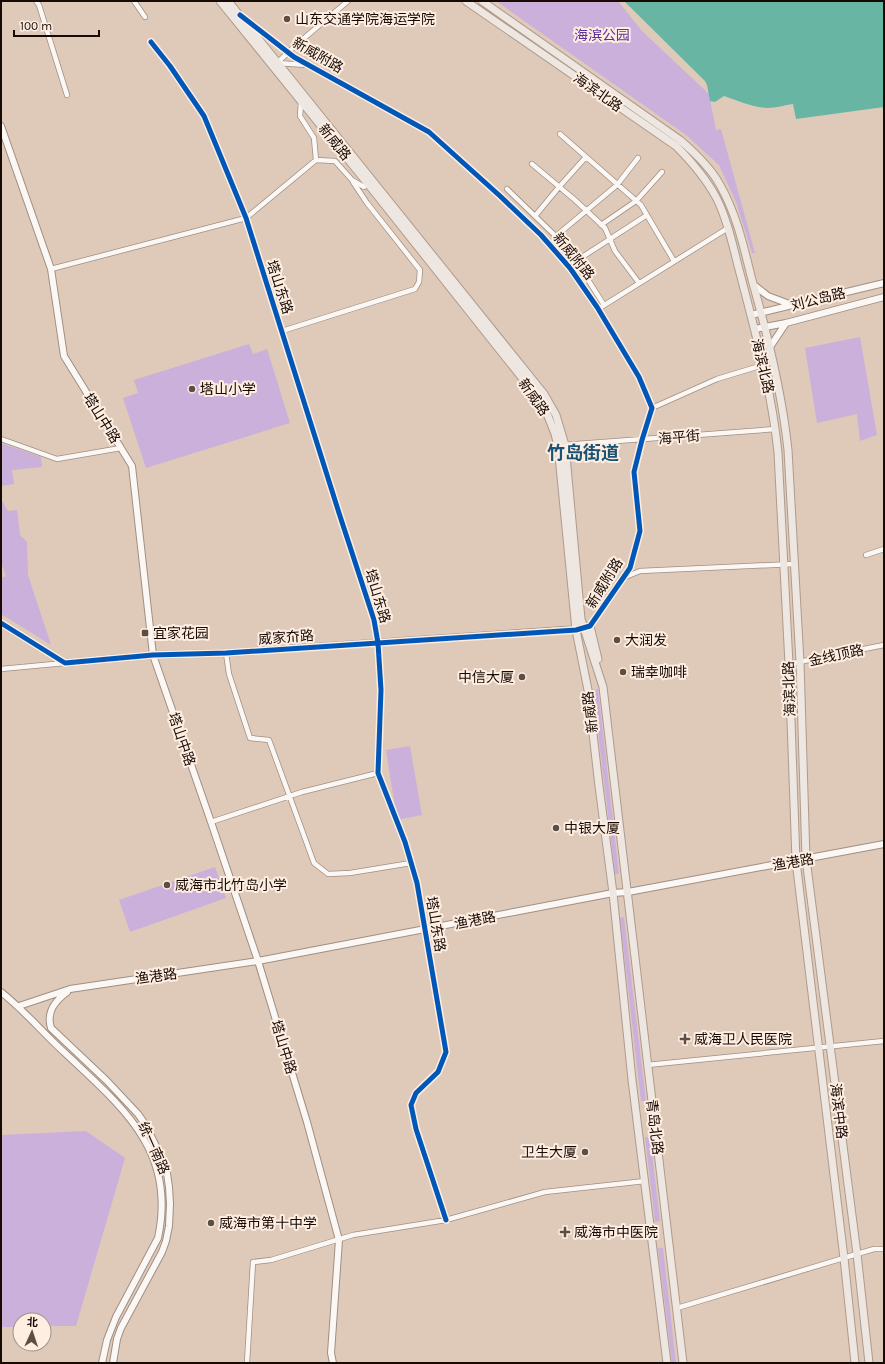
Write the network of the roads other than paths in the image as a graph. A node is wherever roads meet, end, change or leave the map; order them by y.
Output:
1 (36, 1) edge
2 (134, 1) edge
3 (220, 1) edge
4 (228, 1) edge
5 (348, 1) edge
6 (466, 1) edge
7 (482, 1) edge
8 (240, 15) junction
9 (145, 17) dead end
10 (151, 42) dead end
11 (287, 53) junction
12 (275, 65) junction
13 (310, 65) junction
14 (67, 95) dead end
15 (301, 100) junction
16 (1, 126) edge
17 (560, 134) dead end
18 (4, 143) edge
19 (586, 157) junction
20 (638, 158) dead end
21 (316, 160) junction
22 (532, 164) dead end
23 (662, 172) dead end
24 (352, 180) junction
25 (368, 184) junction
26 (618, 184) junction
27 (559, 187) junction
28 (507, 190) dead end
29 (636, 201) junction
30 (586, 210) junction
31 (647, 215) junction
32 (535, 216) junction
33 (246, 218) junction
34 (601, 225) junction
35 (728, 228) junction
36 (556, 236) junction
37 (610, 239) junction
38 (576, 261) junction
39 (674, 261) junction
40 (51, 269) junction
41 (639, 283) junction
42 (884, 283) edge
43 (754, 285) junction
44 (884, 297) edge
45 (604, 305) junction
46 (793, 305) junction
47 (598, 310) junction
48 (761, 312) junction
49 (751, 315) junction
50 (786, 322) junction
51 (765, 327) junction
52 (755, 329) junction
53 (282, 331) junction
54 (770, 347) junction
55 (763, 365) junction
56 (652, 408) junction
57 (776, 429) junction
58 (1, 439) edge
59 (642, 440) junction
60 (561, 445) junction
61 (121, 448) junction
62 (884, 549) edge
63 (866, 555) dead end
64 (783, 564) junction
65 (794, 564) junction
66 (622, 579) junction
67 (1, 623) edge
68 (587, 628) junction
69 (576, 630) junction
70 (378, 643) junction
71 (884, 645) edge
72 (226, 653) junction
73 (153, 655) junction
74 (65, 662) junction
75 (800, 662) junction
76 (789, 664) junction
77 (1, 669) edge
78 (378, 773) junction
79 (289, 796) junction
80 (211, 822) junction
81 (884, 844) edge
82 (806, 859) junction
83 (796, 861) junction
84 (411, 863) junction
85 (628, 892) junction
86 (613, 893) junction
87 (425, 930) junction
88 (258, 961) junction
89 (70, 989) junction
90 (1, 992) edge
91 (19, 1006) junction
92 (884, 1041) edge
93 (831, 1046) junction
94 (819, 1047) junction
95 (647, 1065) junction
96 (645, 1181) junction
97 (446, 1220) junction
98 (339, 1240) junction
99 (884, 1249) edge
100 (857, 1254) junction
101 (844, 1258) junction
102 (677, 1308) junction
103 (102, 1363) edge
104 (113, 1363) edge
105 (247, 1363) edge
106 (333, 1363) edge
107 (667, 1363) edge
108 (683, 1363) edge
109 (855, 1363) edge
110 (869, 1363) edge

1 - 14 street
2 - 9 street
3 - 12 main road, 新威路
4 - 8 main road, 新威路
5 - 11 street
6 - 35 main road, 海滨北路
7 - 43 main road, 海滨北路
8 - 11 street, 新威附路
8 - 12 main road, 新威路
10 - 33 street, 塔山东路
11 - 12 street
11 - 13 street, 新威附路
12 - 13 street
12 - 15 main road, 新威路
12 - 60 main road, 新威路
13 - 47 street, 新威附路
15 - 21 street
15 - 25 main road, 新威路
16 - 18 street, 塔山中路
17 - 19 street
18 - 40 street, 塔山中路
19 - 26 street
19 - 27 street
20 - 26 street
21 - 24 street
21 - 33 street
22 - 27 street
23 - 29 street
24 - 25 street
24 - 53 street
25 - 60 main road, 新威路
26 - 29 street
26 - 30 street
27 - 30 street
27 - 32 street
28 - 32 street
29 - 31 street
29 - 34 street
30 - 34 street
30 - 36 street
31 - 37 street
31 - 39 street
32 - 36 street
33 - 40 street
33 - 53 street, 塔山东路
34 - 37 street
35 - 39 street
35 - 49 main road, 海滨北路
36 - 38 street
37 - 38 street
37 - 41 street
38 - 45 street
39 - 41 street
40 - 61 street, 塔山中路
41 - 45 street
42 - 46 street, 刘公岛路
43 - 46 street
43 - 48 main road, 海滨北路
44 - 50 street, 刘公岛路
45 - 47 street
46 - 48 street, 刘公岛路
47 - 56 street, 新威附路
48 - 49 street, 刘公岛路
48 - 51 main road, 海滨北路
49 - 52 main road, 海滨北路
50 - 51 street, 刘公岛路
50 - 54 street
51 - 52 street, 刘公岛路
51 - 54 main road, 海滨北路
52 - 55 main road, 海滨北路
53 - 70 street, 塔山东路
54 - 65 main road, 海滨北路
55 - 56 street
55 - 57 main road, 海滨北路
56 - 59 street, 新威附路
57 - 59 street, 海平街
57 - 64 main road, 海滨北路
58 - 61 street
59 - 60 street, 海平街
59 - 66 street, 新威附路
60 - 68 main road, 新威路
60 - 69 main road, 新威路
61 - 73 street, 塔山中路
62 - 63 street
64 - 65 street
64 - 66 street
64 - 76 main road, 海滨北路
65 - 75 main road, 海滨北路
66 - 68 street, 新威附路
67 - 74 street
68 - 69 street, 威家夼路
68 - 85 main road, 新威路
69 - 70 street, 威家夼路
69 - 86 main road, 新威路
70 - 72 street, 威家夼路
70 - 78 street, 塔山东路
71 - 75 street, 金线顶路
72 - 73 street, 威家夼路
72 - 79 street
73 - 74 street, 威家夼路
73 - 80 street, 塔山中路
74 - 77 street
75 - 76 street, 金线顶路
75 - 82 main road, 海滨北路
76 - 83 main road, 海滨北路
78 - 79 street
78 - 84 street, 塔山东路
79 - 80 street
79 - 84 street
80 - 88 street, 塔山中路
81 - 82 street, 渔港路
82 - 83 street, 渔港路
82 - 93 main road, 海滨中路
83 - 85 street, 渔港路
83 - 94 main road, 海滨中路
84 - 87 street, 塔山东路
85 - 86 street, 渔港路
85 - 95 main road, 青岛北路
86 - 87 street, 渔港路
86 - 96 main road, 青岛北路
87 - 88 street, 渔港路
87 - 97 street, 塔山东路
88 - 89 street, 渔港路
88 - 98 street, 塔山中路
89 - 91 street, 渔港路
89 - 104 street, 统一南路
90 - 91 street, 统一南路
91 - 103 street, 统一南路
92 - 93 street
93 - 94 street
93 - 100 main road, 海滨中路
94 - 95 street
94 - 101 main road, 海滨中路
95 - 102 main road, 青岛北路
96 - 97 street
96 - 107 main road, 青岛北路
97 - 98 street
98 - 105 street
98 - 106 street, 塔山中路
99 - 100 street
100 - 101 street
100 - 110 main road, 海滨中路
101 - 102 street
101 - 109 main road, 海滨中路
102 - 108 main road, 青岛北路

